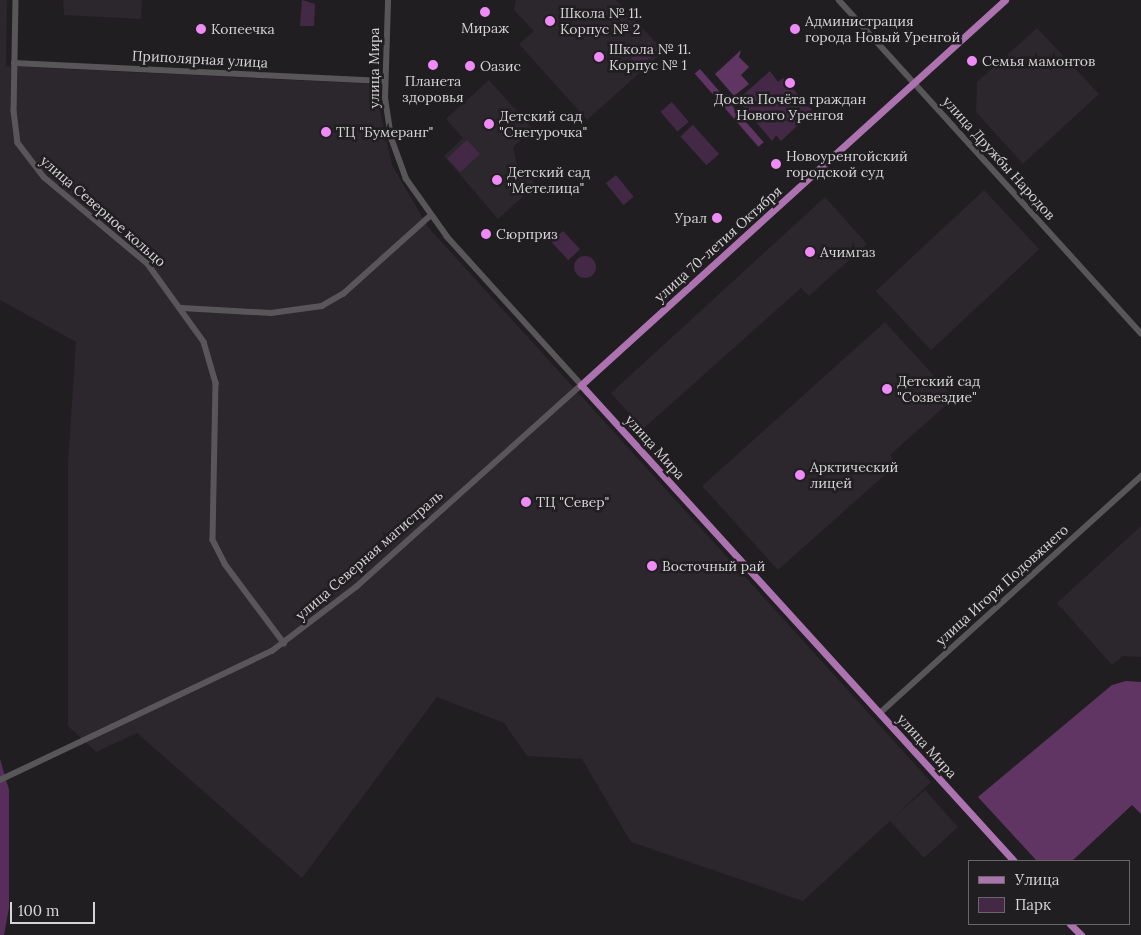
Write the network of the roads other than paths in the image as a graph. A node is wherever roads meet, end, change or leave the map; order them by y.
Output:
1 (16, 0) edge
2 (388, 0) edge
3 (839, 0) edge
4 (1005, 0) edge
5 (14, 63) junction
6 (384, 80) junction
7 (914, 83) junction
8 (430, 216) junction
9 (182, 308) junction
10 (1141, 333) edge
11 (581, 385) junction
12 (1141, 476) edge
13 (284, 643) junction
14 (880, 713) junction
15 (0, 780) edge
16 (1013, 860) edge
17 (1071, 925) edge
18 (1081, 935) edge

1 - 5 street, улица Северное кольцо
2 - 6 street, улица Мира
3 - 7 street, улица Дружбы Народов
4 - 7 main road, улица 70-летия Октября
5 - 6 street, Приполярная улица
5 - 9 street, улица Северное кольцо
6 - 8 street, улица Мира
7 - 10 street, улица Дружбы Народов
7 - 11 main road, улица 70-летия Октября
8 - 9 street
8 - 11 street, улица Мира
9 - 13 street, улица Северное кольцо
11 - 13 street, улица Северная магистраль
11 - 14 main road, улица Мира
12 - 14 street, улица Игоря Подовжнего
13 - 15 street, улица Северная магистраль
14 - 16 main road, улица Мира
17 - 18 main road

